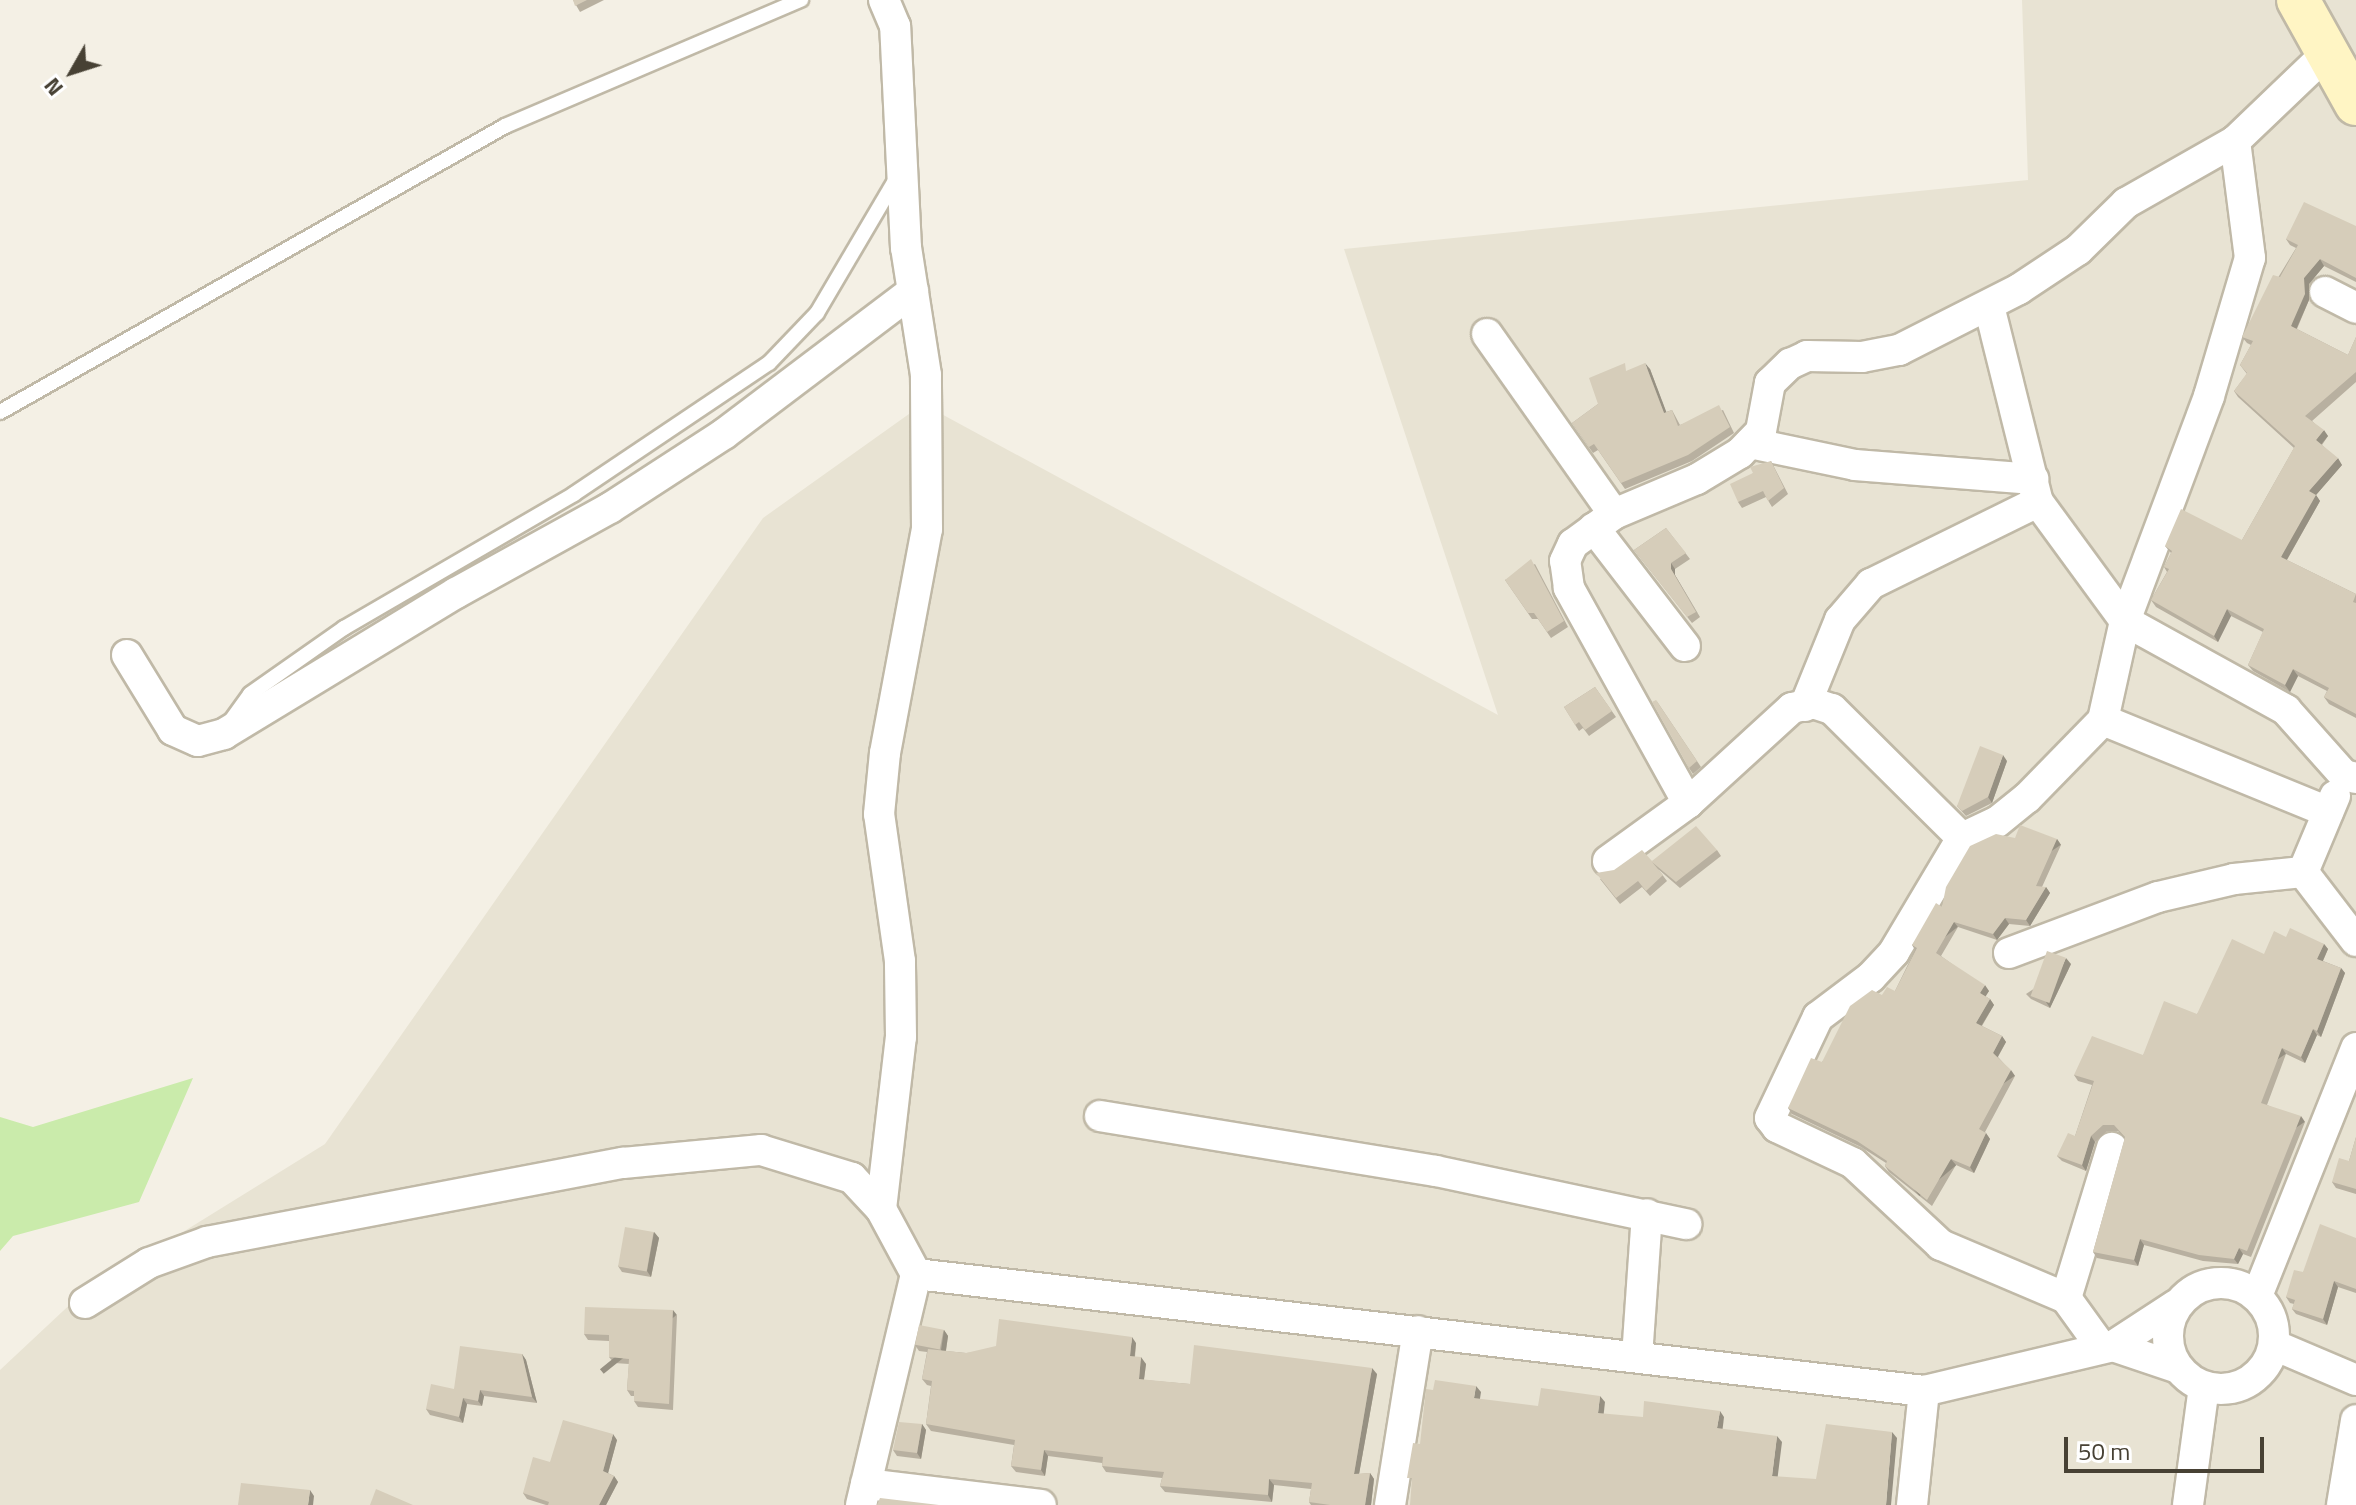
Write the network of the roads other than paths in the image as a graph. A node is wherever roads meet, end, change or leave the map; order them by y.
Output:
1 (801, 0) edge
2 (884, 0) edge
3 (2298, 0) edge
4 (2326, 54) junction
5 (2356, 104) edge
6 (2235, 141) junction
7 (903, 167) junction
8 (913, 291) junction
9 (2325, 292) dead end
10 (1989, 306) junction
11 (2356, 308) edge
12 (1487, 334) dead end
13 (0, 412) edge
14 (1750, 443) junction
15 (2036, 490) junction
16 (1604, 521) junction
17 (2125, 621) junction
18 (1685, 646) dead end
19 (127, 655) dead end
20 (1805, 706) junction
21 (2103, 720) junction
22 (224, 734) junction
23 (2350, 777) edge
24 (1688, 803) junction
25 (2328, 812) junction
26 (1962, 838) junction
27 (1608, 861) dead end
28 (2303, 872) junction
29 (2356, 941) edge
30 (2009, 953) dead end
31 (2356, 1048) edge
32 (1100, 1116) dead end
33 (2112, 1148) dead end
34 (881, 1209) junction
35 (1647, 1214) junction
36 (1686, 1224) dead end
37 (916, 1274) junction
38 (2257, 1296) junction
39 (2066, 1298) junction
40 (85, 1303) dead end
41 (2176, 1305) junction
42 (1418, 1331) junction
43 (2274, 1345) junction
44 (2108, 1347) junction
45 (1637, 1357) junction
46 (2178, 1368) junction
47 (2356, 1380) edge
48 (2204, 1387) junction
49 (1924, 1391) junction
50 (2356, 1420) edge
51 (2351, 1472) edge
52 (864, 1494) edge
53 (1041, 1505) edge
54 (1390, 1505) edge
55 (1912, 1505) edge
56 (2188, 1505) edge
57 (2342, 1505) edge

1 - 13 lane
2 - 7 street
3 - 4 street
4 - 5 street
4 - 6 street
6 - 10 street
6 - 17 street
7 - 8 street
7 - 22 lane
8 - 22 street
8 - 34 street
9 - 11 street
10 - 14 street
10 - 15 street
12 - 16 street
14 - 15 street
14 - 16 street
15 - 17 street
15 - 20 street
16 - 18 street
16 - 24 street
17 - 21 street
17 - 23 street
19 - 22 street
20 - 24 street
20 - 26 street
21 - 25 street
21 - 26 street
23 - 25 street
24 - 27 street
25 - 28 street
26 - 39 street
28 - 29 street
28 - 30 street
31 - 38 street
32 - 35 street
33 - 39 street
34 - 37 street
34 - 40 street
35 - 36 street
35 - 45 street
37 - 42 street
37 - 52 street
38 - 41 street
38 - 43 street
39 - 44 street
41 - 44 street
41 - 46 street
42 - 45 street
42 - 54 street
43 - 47 street
43 - 48 street
44 - 46 street
44 - 49 street
45 - 49 street
46 - 48 street
48 - 56 street
49 - 55 street
50 - 51 street
51 - 57 street
52 - 53 street

